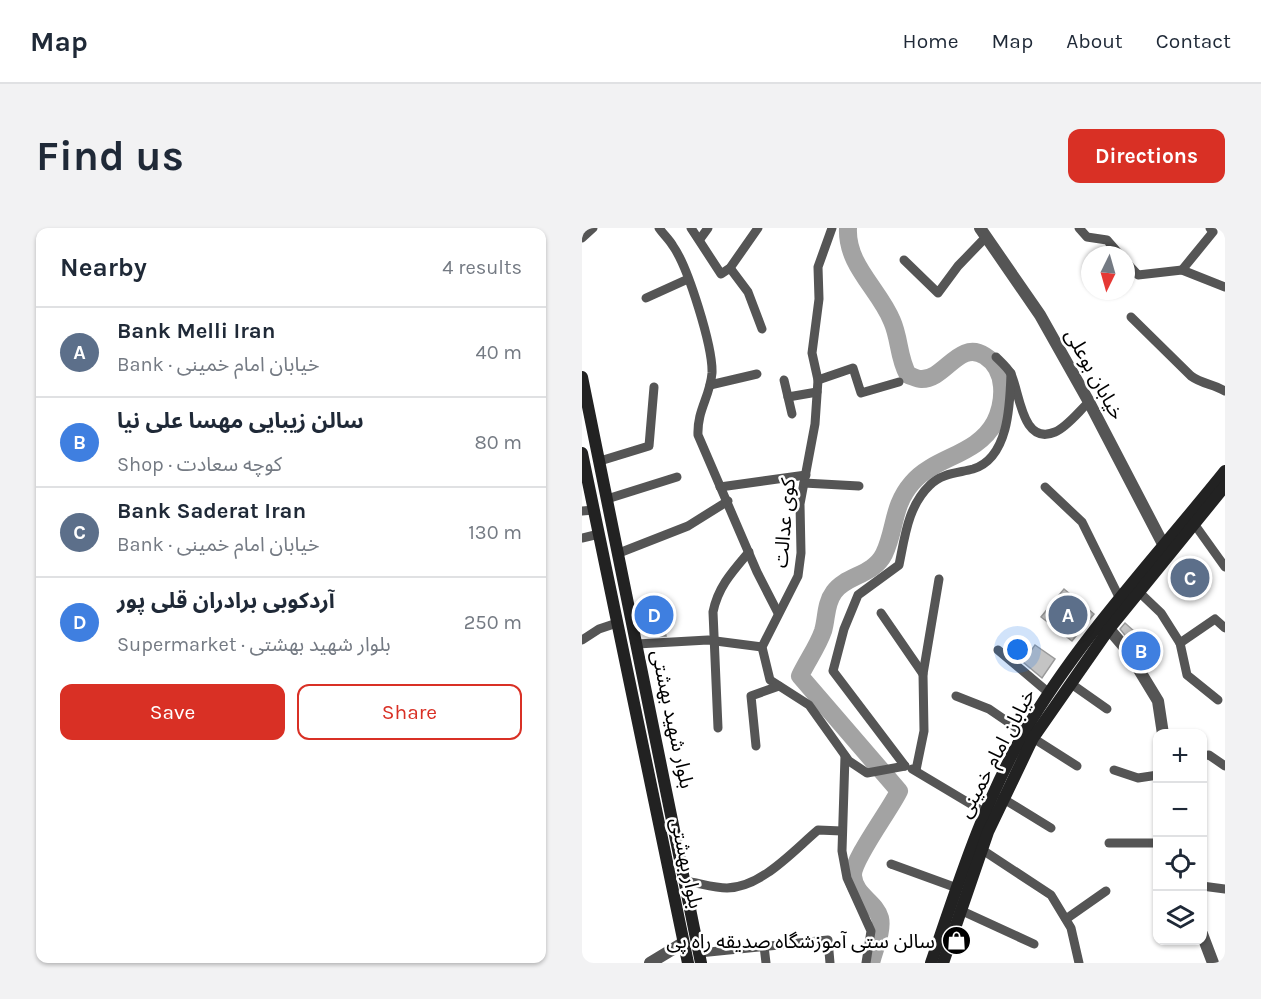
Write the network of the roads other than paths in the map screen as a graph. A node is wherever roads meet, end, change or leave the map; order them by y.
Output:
1 (592, 228) edge
2 (658, 228) edge
3 (691, 228) edge
4 (708, 228) edge
5 (758, 228) edge
6 (832, 228) edge
7 (1079, 228) edge
8 (1210, 228) edge
9 (983, 232) edge
10 (582, 238) edge
11 (700, 239) junction
12 (1112, 246) edge
13 (904, 260) dead end
14 (730, 268) junction
15 (1182, 270) junction
16 (1135, 272) edge
17 (688, 279) junction
18 (1225, 287) edge
19 (646, 298) dead end
20 (1131, 317) dead end
21 (762, 329) dead end
22 (996, 357) dead end
23 (1011, 373) junction
24 (757, 374) dead end
25 (582, 377) edge
26 (784, 380) dead end
27 (818, 381) junction
28 (899, 382) dead end
29 (710, 385) junction
30 (654, 387) dead end
31 (1225, 391) edge
32 (817, 392) junction
33 (788, 397) junction
34 (1089, 402) junction
35 (792, 414) dead end
36 (582, 453) edge
37 (600, 461) junction
38 (1225, 471) edge
39 (677, 477) dead end
40 (805, 479) junction
41 (859, 486) dead end
42 (720, 487) junction
43 (1045, 487) dead end
44 (1222, 495) edge
45 (607, 500) junction
46 (728, 501) junction
47 (588, 511) edge
48 (1195, 525) junction
49 (599, 534) junction
50 (582, 538) edge
51 (1164, 546) junction
52 (749, 552) junction
53 (619, 553) junction
54 (1225, 567) edge
55 (939, 579) dead end
56 (1139, 592) junction
57 (1120, 599) junction
58 (881, 613) dead end
59 (778, 614) junction
60 (617, 623) junction
61 (1225, 628) edge
62 (1109, 629) junction
63 (582, 639) edge
64 (712, 640) junction
65 (1180, 643) junction
66 (637, 644) junction
67 (762, 647) junction
68 (998, 650) dead end
69 (923, 674) junction
70 (1070, 683) junction
71 (779, 686) junction
72 (1049, 693) junction
73 (956, 696) dead end
74 (1218, 700) dead end
75 (1107, 709) dead end
76 (718, 728) dead end
77 (1162, 729) edge
78 (1029, 735) junction
79 (756, 746) dead end
80 (1207, 755) edge
81 (845, 756) junction
82 (905, 766) junction
83 (1077, 766) dead end
84 (1225, 766) edge
85 (916, 770) junction
86 (1114, 770) dead end
87 (664, 773) junction
88 (649, 776) junction
89 (1153, 776) edge
90 (1002, 798) junction
91 (984, 812) junction
92 (1051, 828) dead end
93 (842, 831) junction
94 (1109, 843) dead end
95 (1153, 843) edge
96 (981, 849) junction
97 (891, 864) dead end
98 (685, 881) junction
99 (1207, 887) edge
100 (957, 888) junction
101 (1225, 889) edge
102 (1106, 891) dead end
103 (960, 910) junction
104 (1066, 919) junction
105 (684, 943) junction
106 (1034, 944) dead end
107 (1207, 945) edge
108 (764, 946) junction
109 (700, 958) edge
110 (650, 963) edge
111 (688, 963) edge
112 (766, 963) edge
113 (830, 963) edge
114 (866, 963) edge
115 (931, 963) edge
116 (943, 963) edge
117 (1078, 963) edge
118 (1213, 963) edge

1 - 10 street
2 - 17 street
3 - 11 street
4 - 11 street
5 - 14 street
6 - 27 street, کوی عدالت
7 - 12 street
8 - 15 street
9 - 13 street
9 - 34 street, خیابان بوعلی
11 - 14 street
14 - 21 street
15 - 16 street
15 - 18 street
17 - 19 street
17 - 29 street
20 - 31 street
22 - 23 street
23 - 34 street
23 - 82 street
24 - 29 street
25 - 37 main road, بلوار شهید بهشتی
26 - 33 street
27 - 28 street
27 - 32 street, کوی عدالت
29 - 42 street
30 - 37 street
32 - 33 street
32 - 40 street, کوی عدالت
33 - 35 street
34 - 51 street, خیابان بوعلی
36 - 47 main road, بلوار بهشتی
37 - 45 main road, بلوار شهید بهشتی
38 - 51 main road, خیابان امام خمینی
39 - 45 street
40 - 41 street
40 - 42 street
40 - 59 street, کوی عدالت
42 - 46 street
43 - 57 street
44 - 48 main road, خیابان امام خمینی
45 - 53 main road, بلوار شهید بهشتی
46 - 52 street
46 - 53 street
47 - 49 main road, بلوار بهشتی
48 - 54 street
48 - 56 main road, خیابان امام خمینی
49 - 50 street
49 - 60 main road, بلوار بهشتی
51 - 57 main road, خیابان امام خمینی
52 - 59 street
52 - 64 street
53 - 66 main road, بلوار شهید بهشتی
55 - 69 street
56 - 62 main road, خیابان امام خمینی
56 - 65 street
57 - 72 main road, خیابان امام خمینی
58 - 69 street
59 - 67 street, کوی عدالت
60 - 63 street
60 - 88 main road, بلوار بهشتی
61 - 65 street
62 - 70 main road, خیابان امام خمینی
62 - 77 street
64 - 66 street
64 - 67 street
64 - 76 street
65 - 74 street
66 - 87 main road, بلوار شهید بهشتی
67 - 71 street
68 - 72 street
69 - 85 street
70 - 75 street
70 - 78 main road, خیابان امام خمینی
71 - 79 street
71 - 81 street
72 - 78 main road, خیابان امام خمینی
73 - 78 street
78 - 83 street
78 - 90 main road, خیابان امام خمینی
78 - 91 main road, خیابان امام خمینی
80 - 84 street
81 - 82 street
81 - 93 street
82 - 85 street
85 - 91 street
86 - 89 street
87 - 88 main road
87 - 98 main road, بلوار شهید بهشتی
88 - 105 main road, بلوار بهشتی
90 - 92 street
90 - 96 main road, خیابان امام خمینی
91 - 100 main road, خیابان امام خمینی
93 - 98 street
93 - 114 street
94 - 95 street
96 - 103 main road, خیابان امام خمینی
96 - 104 street
97 - 100 street
98 - 109 main road, بلوار شهید بهشتی
99 - 101 street
100 - 115 main road, خیابان امام خمینی
102 - 104 street
103 - 106 street
103 - 116 main road, خیابان امام خمینی
104 - 117 street
105 - 110 street
105 - 111 main road, بلوار بهشتی
107 - 118 street
108 - 109 street
108 - 112 street
108 - 113 street

